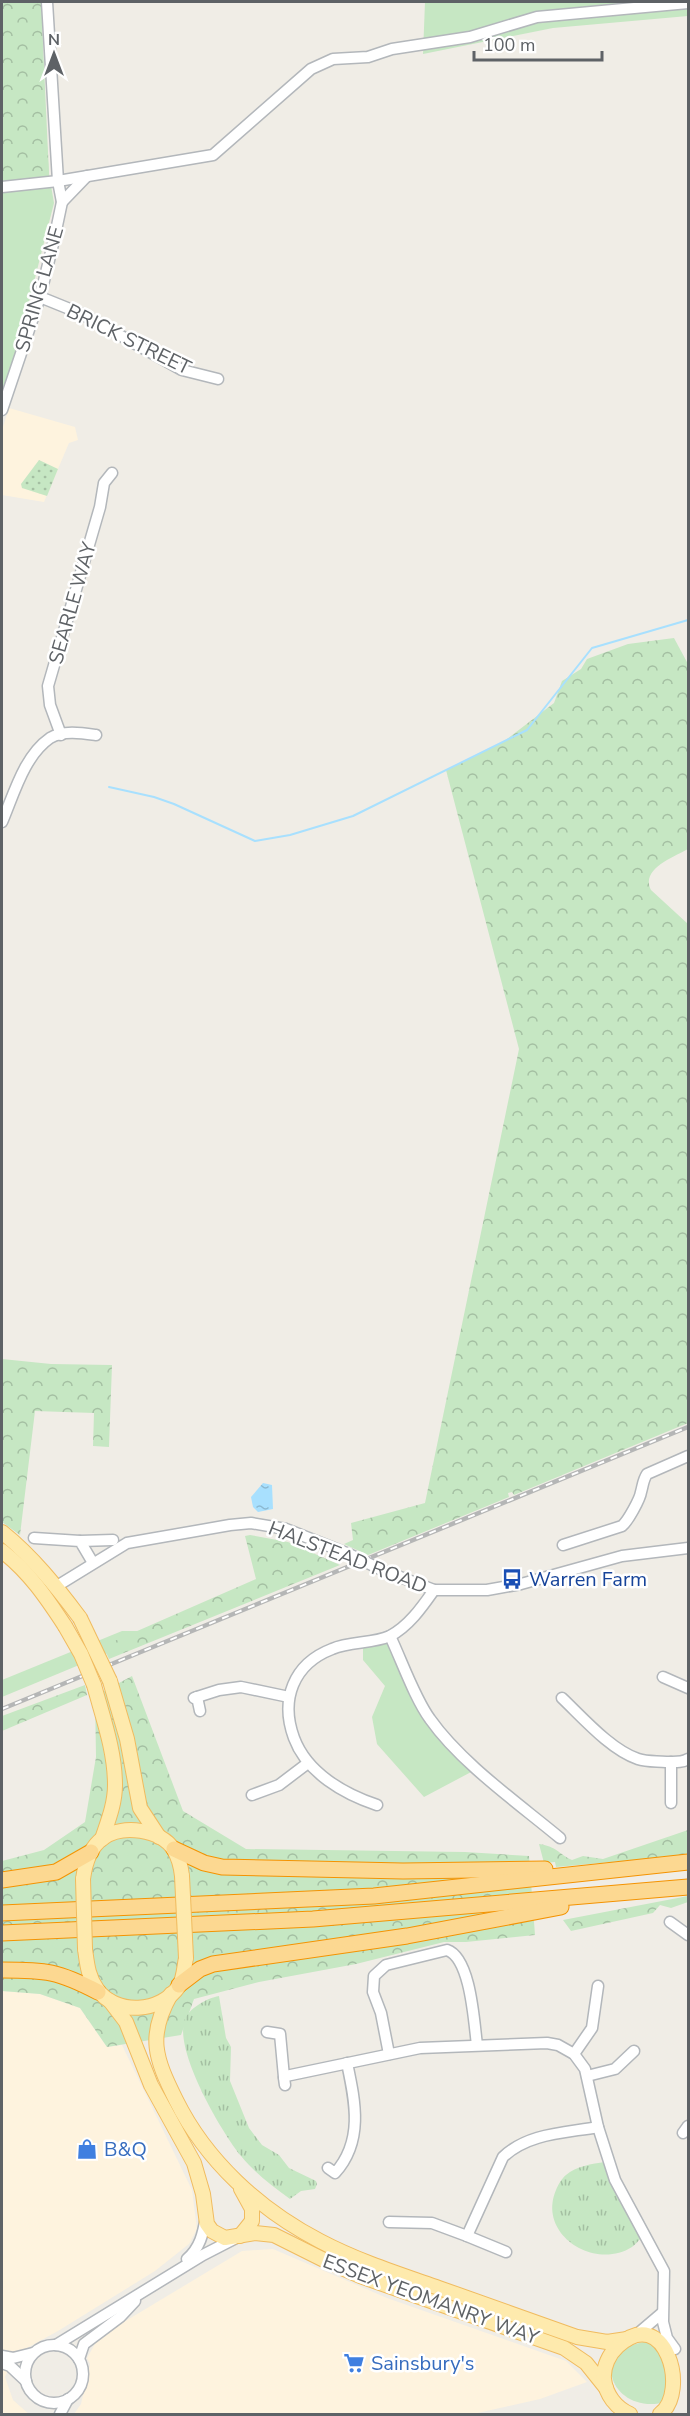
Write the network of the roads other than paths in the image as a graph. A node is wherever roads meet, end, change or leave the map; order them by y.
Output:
1 (47, 2) edge
2 (688, 3) edge
3 (88, 176) junction
4 (58, 181) junction
5 (2, 187) edge
6 (62, 202) junction
7 (40, 297) junction
8 (218, 379) dead end
9 (2, 410) edge
10 (112, 473) dead end
11 (61, 735) junction
12 (96, 735) dead end
13 (2, 822) edge
14 (688, 1456) edge
15 (2, 1532) edge
16 (34, 1538) dead end
17 (113, 1540) dead end
18 (80, 1541) junction
19 (563, 1545) dead end
20 (688, 1548) edge
21 (2, 1551) edge
22 (93, 1563) junction
23 (57, 1586) junction
24 (434, 1590) junction
25 (390, 1636) junction
26 (663, 1677) dead end
27 (688, 1688) edge
28 (289, 1697) junction
29 (562, 1698) dead end
30 (200, 1711) dead end
31 (688, 1759) edge
32 (671, 1762) junction
33 (309, 1763) junction
34 (252, 1796) dead end
35 (671, 1803) dead end
36 (376, 1805) dead end
37 (159, 1837) junction
38 (560, 1838) dead end
39 (102, 1839) junction
40 (174, 1848) junction
41 (90, 1852) junction
42 (688, 1862) edge
43 (638, 1868) junction
44 (2, 1880) edge
45 (688, 1887) edge
46 (619, 1894) junction
47 (2, 1913) edge
48 (670, 1922) dead end
49 (2, 1933) edge
50 (688, 1935) edge
51 (2, 1970) edge
52 (598, 1986) dead end
53 (175, 1990) junction
54 (104, 1996) junction
55 (289, 2025) dead end
56 (267, 2032) dead end
57 (280, 2034) junction
58 (477, 2045) junction
59 (634, 2051) dead end
60 (389, 2054) junction
61 (574, 2054) junction
62 (348, 2063) junction
63 (587, 2076) junction
64 (598, 2127) junction
65 (332, 2170) dead end
66 (240, 2187) junction
67 (206, 2217) junction
68 (389, 2222) dead end
69 (240, 2236) junction
70 (467, 2236) junction
71 (506, 2252) dead end
72 (143, 2292) junction
73 (662, 2313) junction
74 (631, 2338) junction
75 (56, 2345) junction
76 (34, 2352) junction
77 (2, 2356) edge
78 (681, 2356) edge
79 (79, 2359) junction
80 (2, 2363) edge
81 (26, 2382) junction
82 (608, 2393) junction
83 (40, 2399) junction
84 (68, 2399) junction
85 (672, 2408) edge
86 (48, 2415) edge
87 (60, 2415) edge
88 (607, 2415) edge
89 (630, 2415) edge

1 - 4 street, SPRING LANE
2 - 3 street
3 - 4 street
3 - 6 street, SPRING LANE
4 - 5 street
4 - 6 street, SPRING LANE
6 - 7 street, SPRING LANE
7 - 8 street, BRICK STREET
7 - 9 street, SPRING LANE
10 - 11 street, SEARLE WAY
11 - 12 street
11 - 13 street
14 - 19 street
15 - 23 main road
16 - 18 street
17 - 18 street
18 - 22 street
20 - 24 street, HALSTEAD ROAD
21 - 39 main road, bridge
22 - 23 street, HALSTEAD ROAD
22 - 24 street, HALSTEAD ROAD, bridge
23 - 37 main road, bridge
24 - 25 street
25 - 28 street
25 - 38 street
26 - 27 street
28 - 30 street
28 - 33 street
29 - 32 street
31 - 32 street
32 - 35 street
33 - 34 street
33 - 36 street
37 - 39 main road
37 - 40 main road
39 - 41 main road
40 - 43 highway
40 - 53 main road, bridge
41 - 44 highway
41 - 54 main road, bridge
42 - 43 highway
43 - 47 highway
45 - 46 highway
46 - 49 highway
46 - 53 highway
48 - 50 street
51 - 54 highway
52 - 61 street
53 - 54 main road
53 - 66 main road, ESSEX YEOMANRY WAY
54 - 67 main road
55 - 57 street
56 - 57 street
57 - 62 street
58 - 60 street
58 - 60 street
58 - 61 street
59 - 63 street
60 - 62 street
61 - 63 street
62 - 65 street
63 - 64 street
64 - 70 street
64 - 73 street
66 - 69 main road
66 - 74 main road, ESSEX YEOMANRY WAY
67 - 69 main road, ESSEX YEOMANRY WAY
67 - 72 street
68 - 70 street
69 - 72 street
69 - 82 main road, ESSEX YEOMANRY WAY
70 - 71 street
72 - 75 street
72 - 79 street
73 - 74 street
73 - 78 street
74 - 78 main road, ESSEX YEOMANRY WAY
74 - 82 main road
75 - 76 street
75 - 79 street
76 - 77 street
76 - 81 street
78 - 85 main road
79 - 84 street
80 - 81 street
81 - 83 street
82 - 88 main road
82 - 89 main road, ESSEX YEOMANRY WAY
83 - 84 street
83 - 86 street
84 - 87 street

